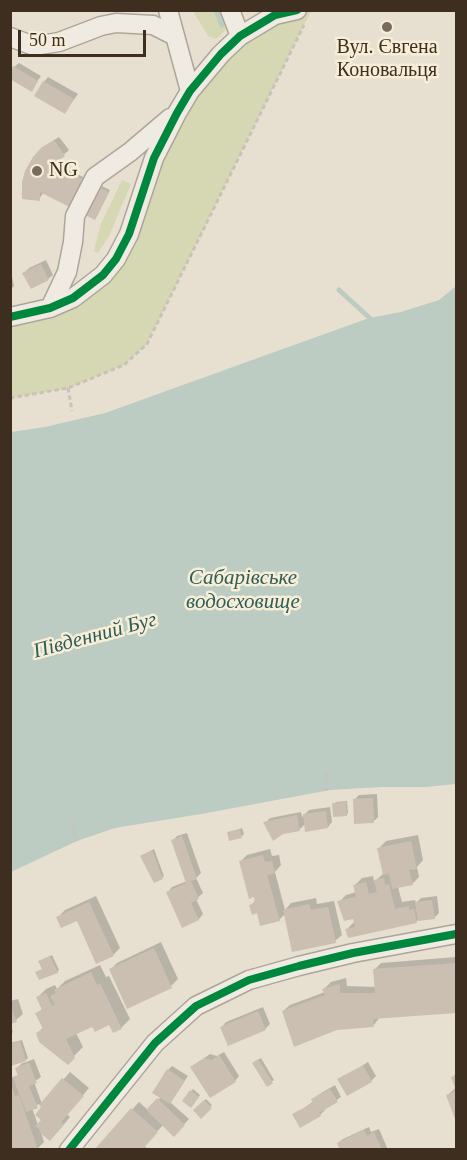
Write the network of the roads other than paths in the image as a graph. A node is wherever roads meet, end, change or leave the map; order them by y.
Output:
1 (168, 10) edge
2 (230, 10) edge
3 (301, 16) edge
4 (175, 36) junction
5 (240, 36) junction
6 (10, 37) edge
7 (190, 91) junction
8 (177, 112) junction
9 (50, 308) junction
10 (10, 317) edge
11 (456, 934) edge
12 (69, 1149) edge

1 - 4 street
2 - 5 street
3 - 5 street
4 - 6 street
4 - 7 street
5 - 7 street
7 - 8 street
8 - 9 street
8 - 9 street
9 - 10 street
11 - 12 street

